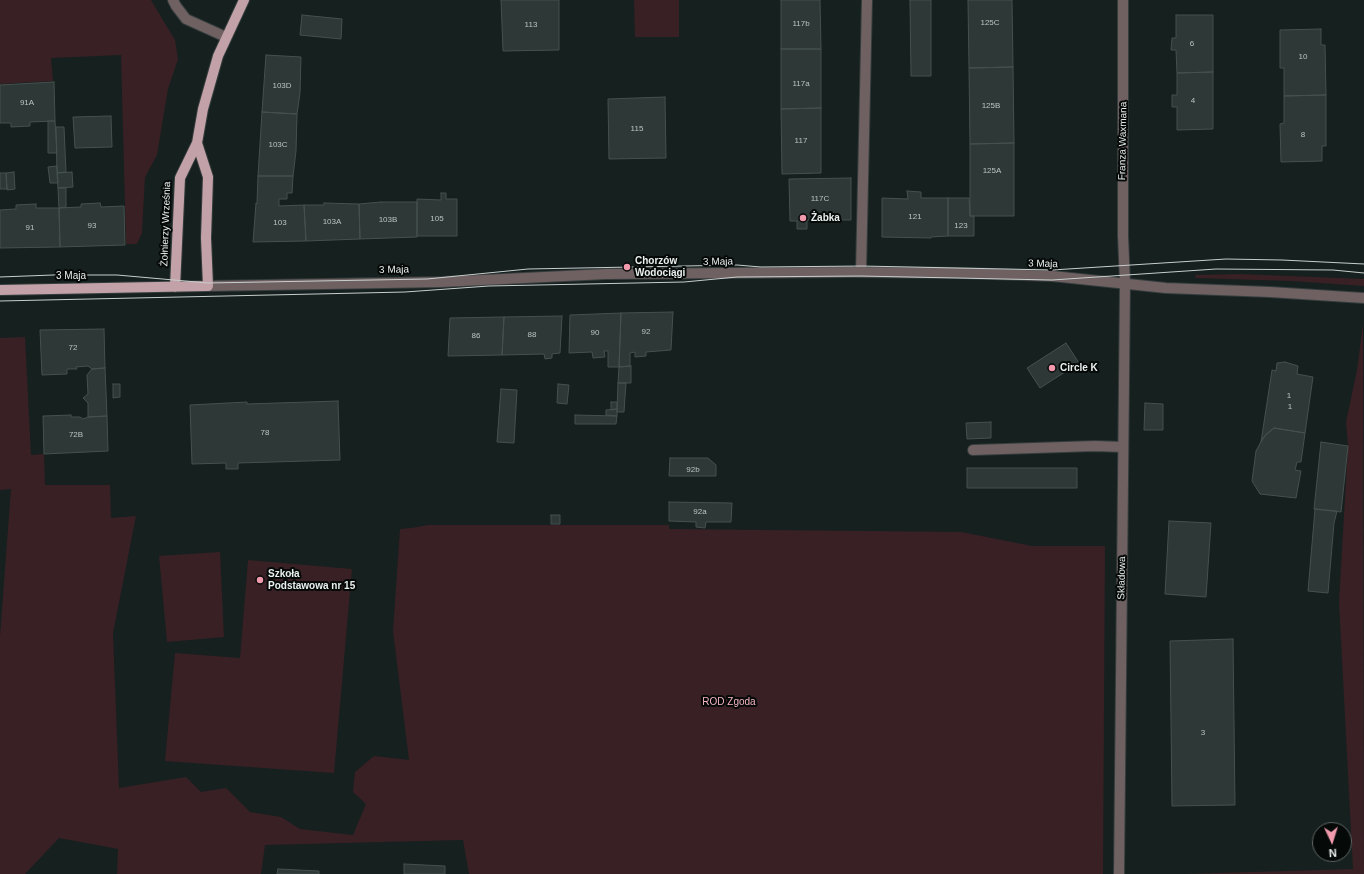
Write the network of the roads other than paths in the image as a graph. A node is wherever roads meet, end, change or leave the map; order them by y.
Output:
1 (173, 0) edge
2 (244, 0) edge
3 (867, 0) edge
4 (1124, 0) edge
5 (226, 37) junction
6 (197, 143) junction
7 (861, 272) junction
8 (1125, 283) junction
9 (208, 286) junction
10 (175, 287) junction
11 (0, 290) edge
12 (1364, 298) edge
13 (1123, 447) junction
14 (973, 450) dead end
15 (1119, 874) edge

1 - 5 street
2 - 5 main road, Żołnierzy Września
3 - 7 street
4 - 8 street, Franza Waxmana
5 - 6 main road, Żołnierzy Września
6 - 9 main road
6 - 10 main road, Żołnierzy Września
7 - 8 street, 3 Maja
7 - 9 street, 3 Maja
8 - 12 street, 3 Maja
8 - 13 street, Składowa
9 - 10 main road, 3 Maja
10 - 11 main road, 3 Maja
13 - 14 street
13 - 15 street, Składowa

